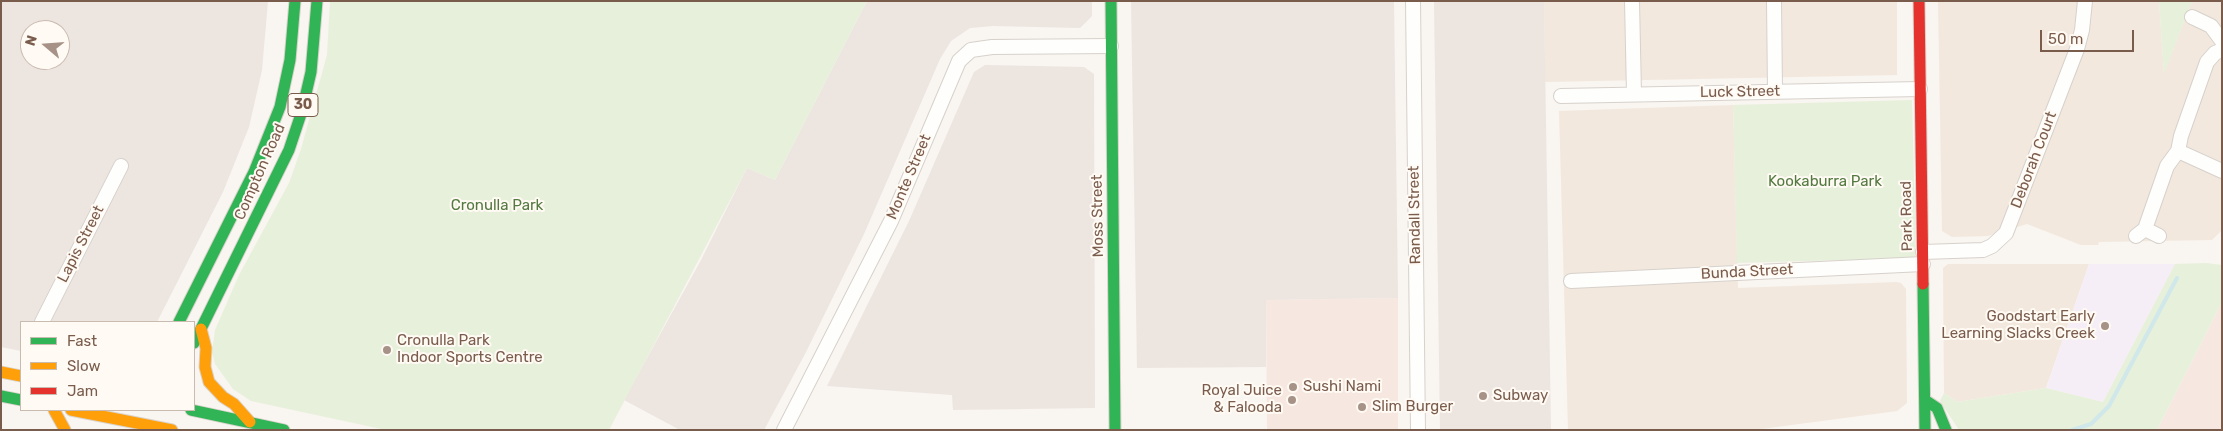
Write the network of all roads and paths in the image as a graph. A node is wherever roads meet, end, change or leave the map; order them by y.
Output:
1 (295, 1) edge
2 (317, 1) edge
3 (1111, 1) edge
4 (1413, 1) edge
5 (1632, 1) edge
6 (1774, 1) edge
7 (1919, 1) edge
8 (2085, 1) edge
9 (2192, 17) dead end
10 (2222, 41) edge
11 (1111, 46) junction
12 (2222, 50) edge
13 (1920, 89) junction
14 (1775, 91) junction
15 (1634, 94) junction
16 (1561, 96) dead end
17 (2178, 151) junction
18 (121, 166) dead end
19 (2222, 171) edge
20 (2159, 236) dead end
21 (1923, 258) junction
22 (1571, 281) dead end
23 (43, 321) edge
24 (180, 321) edge
25 (201, 329) junction
26 (195, 341) edge
27 (19, 371) edge
28 (1, 372) edge
29 (1, 396) edge
30 (20, 400) edge
31 (1925, 400) junction
32 (55, 411) edge
33 (74, 411) edge
34 (132, 411) edge
35 (195, 411) edge
36 (250, 422) junction
37 (151, 424) edge
38 (122, 425) edge
39 (65, 430) edge
40 (172, 430) edge
41 (284, 430) edge
42 (784, 430) edge
43 (1115, 430) edge
44 (1418, 430) edge
45 (1925, 430) edge
46 (1946, 430) edge

1 - 24 main road, Compton Road / 30
2 - 25 main road, Compton Road / 30
3 - 11 main road, Moss Street
4 - 44 street, Randall Street
5 - 15 street
6 - 14 street
7 - 13 main road, Park Road
8 - 21 street, Deborah Court
9 - 10 street
11 - 42 street, Monte Street
11 - 43 main road, Moss Street
12 - 17 street
13 - 14 street, Luck Street
13 - 21 main road, Park Road
14 - 15 street, Luck Street
15 - 16 street, Luck Street
17 - 19 street
17 - 20 street
18 - 23 street, Lapis Street
21 - 22 street, Bunda Street
21 - 31 main road, Park Road
25 - 26 main road, Compton Road / 30
25 - 36 main road
27 - 28 main road
29 - 30 main road
31 - 45 main road, Park Road
31 - 46 main road
32 - 39 main road
33 - 38 main road
34 - 38 main road
35 - 36 main road
36 - 41 main road
37 - 38 main road
37 - 40 main road

